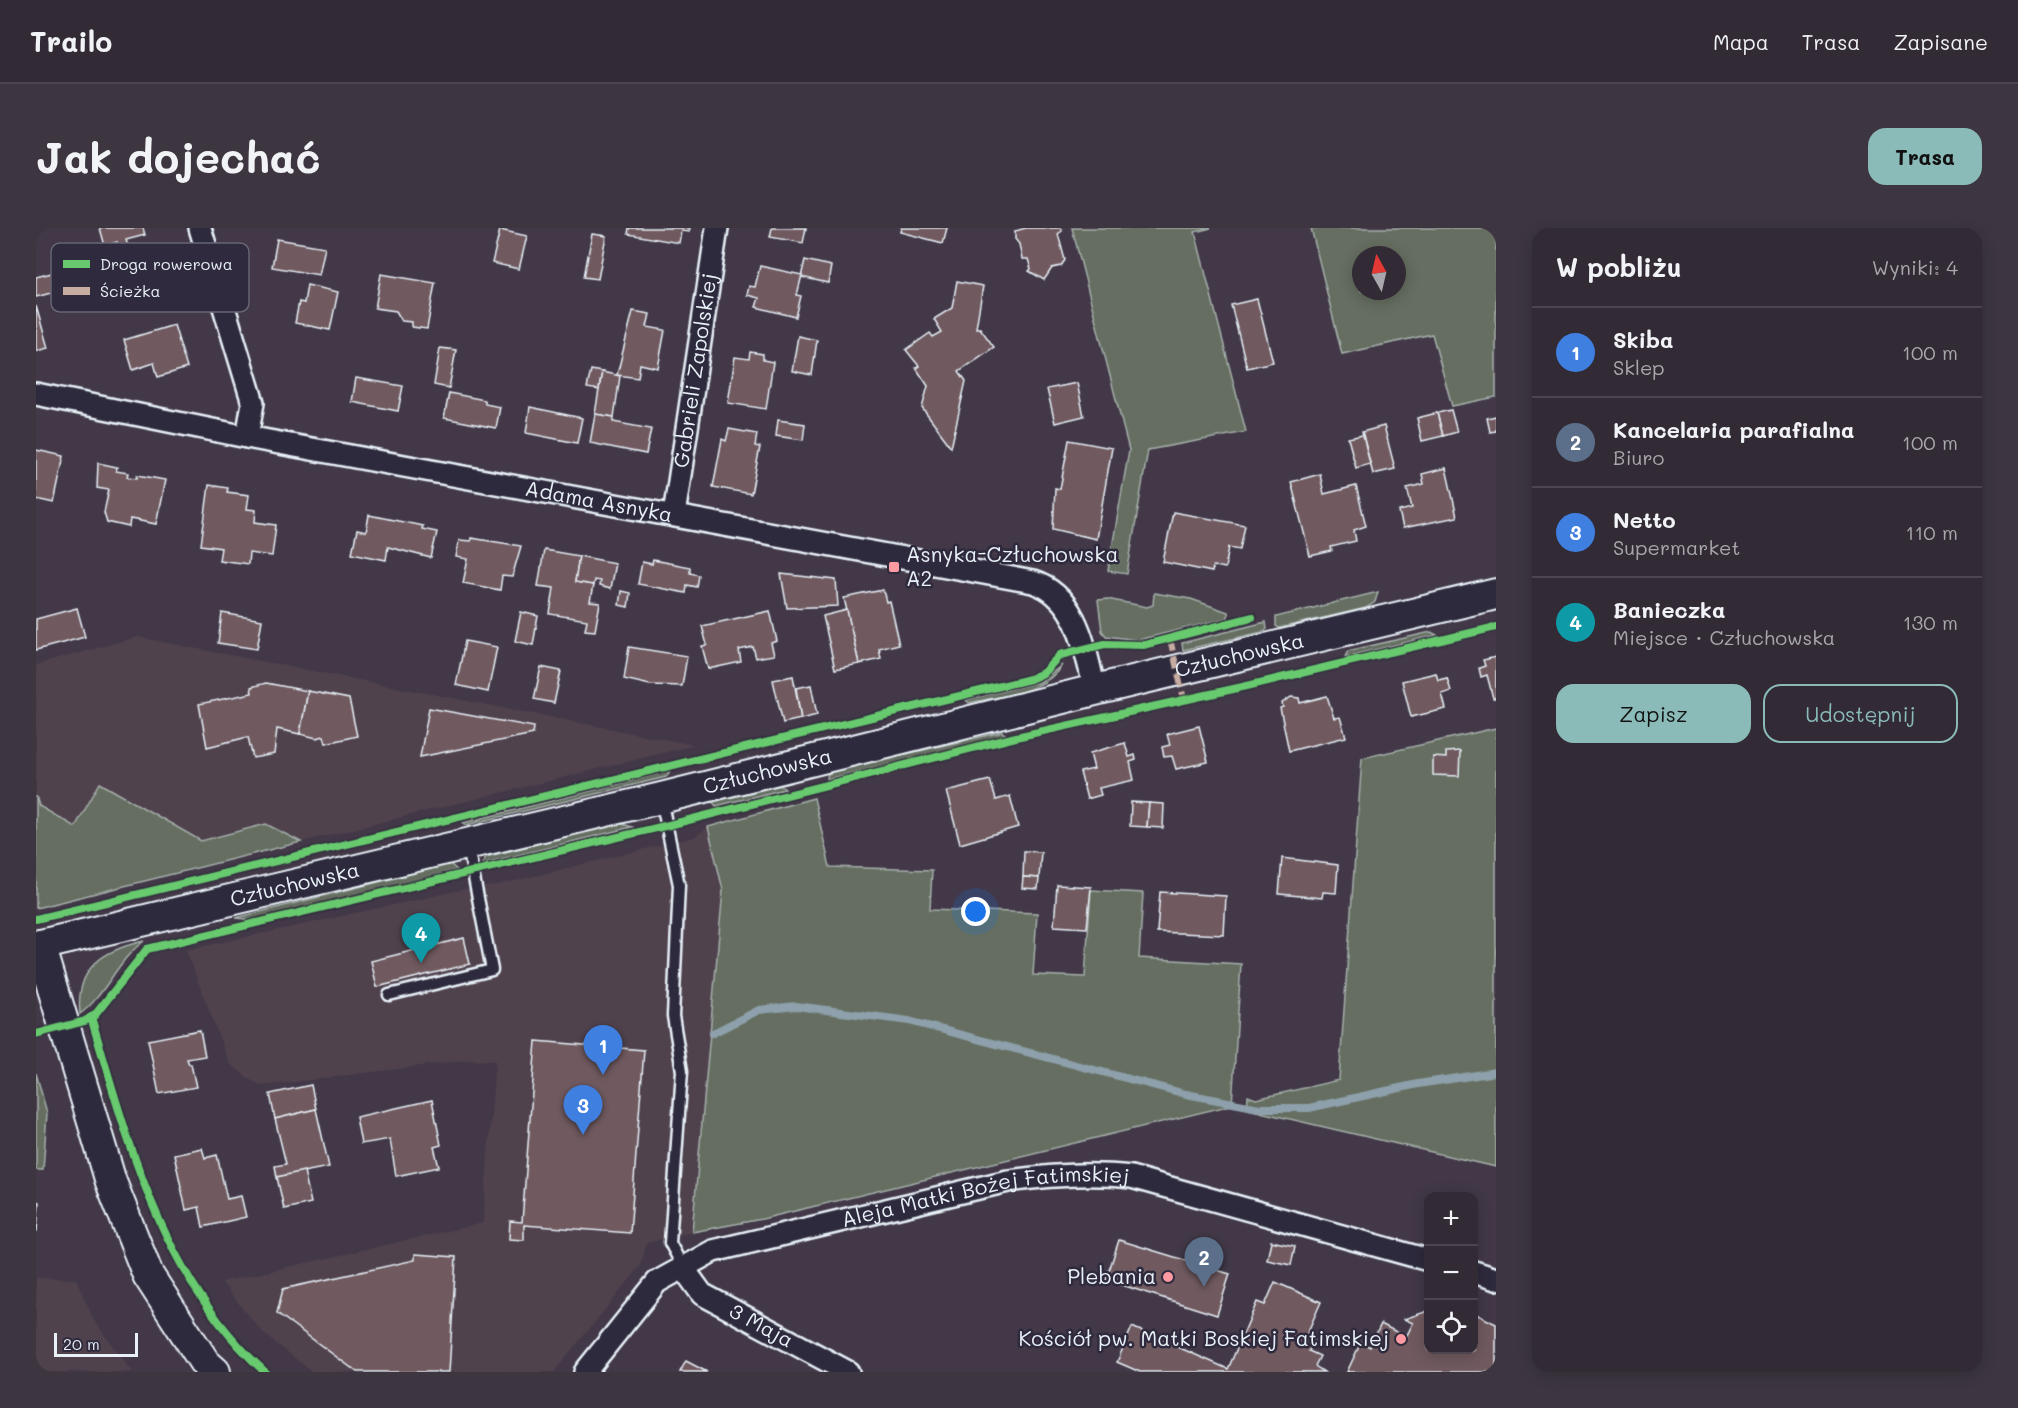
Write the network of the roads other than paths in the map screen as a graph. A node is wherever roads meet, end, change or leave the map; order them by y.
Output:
1 (200, 228) edge
2 (717, 228) edge
3 (205, 243) edge
4 (225, 312) edge
5 (36, 394) edge
6 (247, 437) junction
7 (674, 515) junction
8 (1496, 594) edge
9 (1095, 690) junction
10 (661, 798) junction
11 (468, 843) junction
12 (38, 946) edge
13 (389, 995) dead end
14 (1424, 1259) edge
15 (684, 1269) junction
16 (1478, 1274) edge
17 (1496, 1279) edge
18 (215, 1372) edge
19 (585, 1372) edge
20 (848, 1372) edge

1 - 3 street
2 - 7 street, Gabrieli Zapolskiej
4 - 6 street
5 - 6 street, Adama Asnyka
6 - 7 street, Adama Asnyka
7 - 9 street, Adama Asnyka
8 - 9 main road, Człuchowska
9 - 10 main road, Człuchowska
10 - 11 main road, Człuchowska
10 - 15 lane
11 - 12 main road, Człuchowska
11 - 13 lane
12 - 18 main road
14 - 15 street, Aleja Matki Bożej Fatimskiej
15 - 19 street, Aleja Matki Bożej Fatimskiej
15 - 20 street, 3 Maja
16 - 17 street

